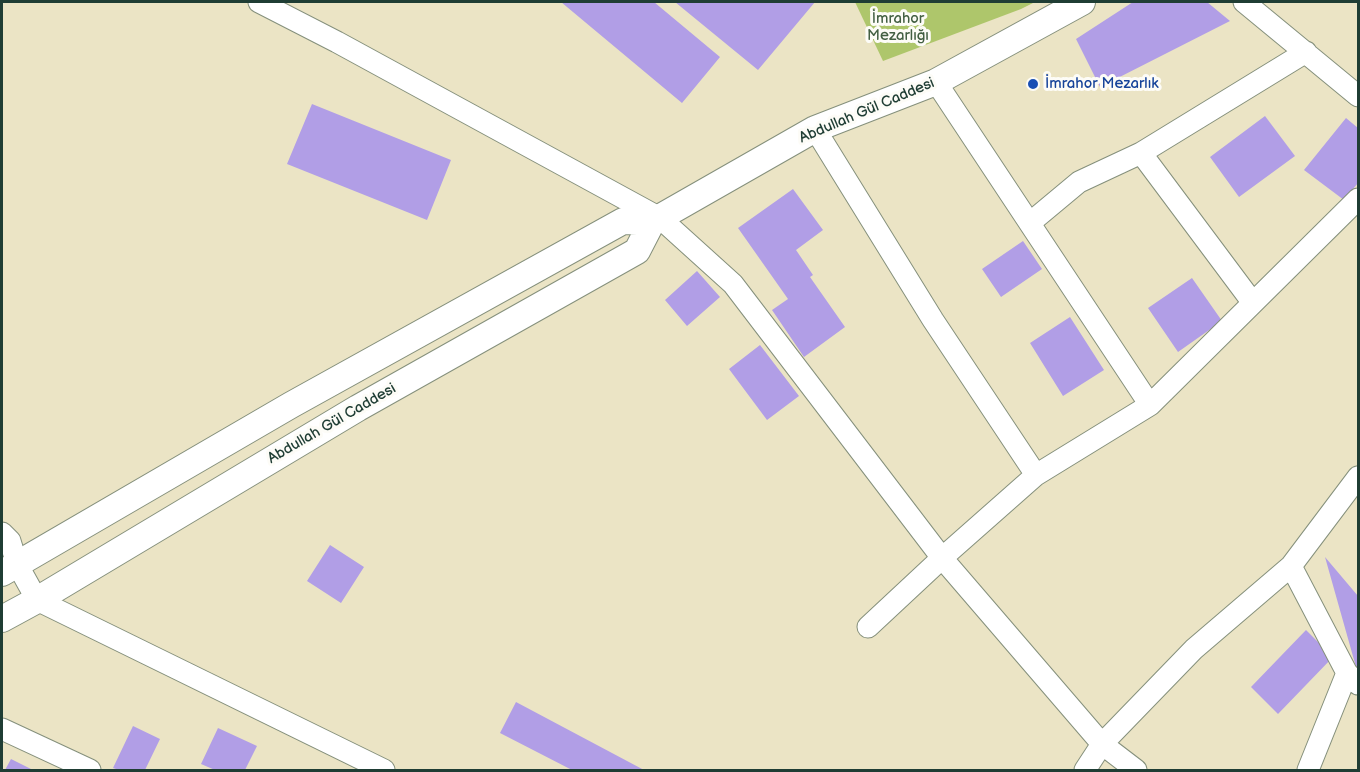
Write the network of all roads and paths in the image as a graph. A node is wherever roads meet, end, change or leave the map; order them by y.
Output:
1 (259, 2) edge
2 (1082, 2) edge
3 (1244, 2) edge
4 (1306, 52) junction
5 (936, 82) junction
6 (1359, 96) edge
7 (814, 129) junction
8 (1141, 153) junction
9 (1359, 199) edge
10 (656, 220) junction
11 (1031, 222) junction
12 (1253, 303) junction
13 (1150, 405) junction
14 (1036, 475) junction
15 (1359, 477) edge
16 (2, 532) edge
17 (942, 558) junction
18 (1291, 566) junction
19 (9, 569) edge
20 (37, 600) junction
21 (2, 619) edge
22 (868, 627) dead end
23 (1353, 678) edge
24 (2, 729) edge
25 (1102, 744) junction
26 (90, 771) edge
27 (384, 771) edge
28 (1085, 771) edge
29 (1136, 771) edge
30 (1308, 771) edge

1 - 10 street
2 - 5 street, Abdullah Gül Caddesi
3 - 4 street
4 - 6 street
4 - 8 street
5 - 7 street, Abdullah Gül Caddesi
5 - 11 street
7 - 10 street, Abdullah Gül Caddesi
7 - 14 street
8 - 11 street
8 - 12 street
9 - 12 street
10 - 17 street
10 - 19 street
10 - 20 street, Abdullah Gül Caddesi
11 - 13 street
12 - 13 street
13 - 14 street
14 - 17 street
15 - 18 street
16 - 19 street
17 - 22 street
17 - 25 street
18 - 23 street
18 - 25 street
19 - 20 street
20 - 21 street, Abdullah Gül Caddesi
20 - 27 street
23 - 30 street
24 - 26 street
25 - 28 street
25 - 29 street

